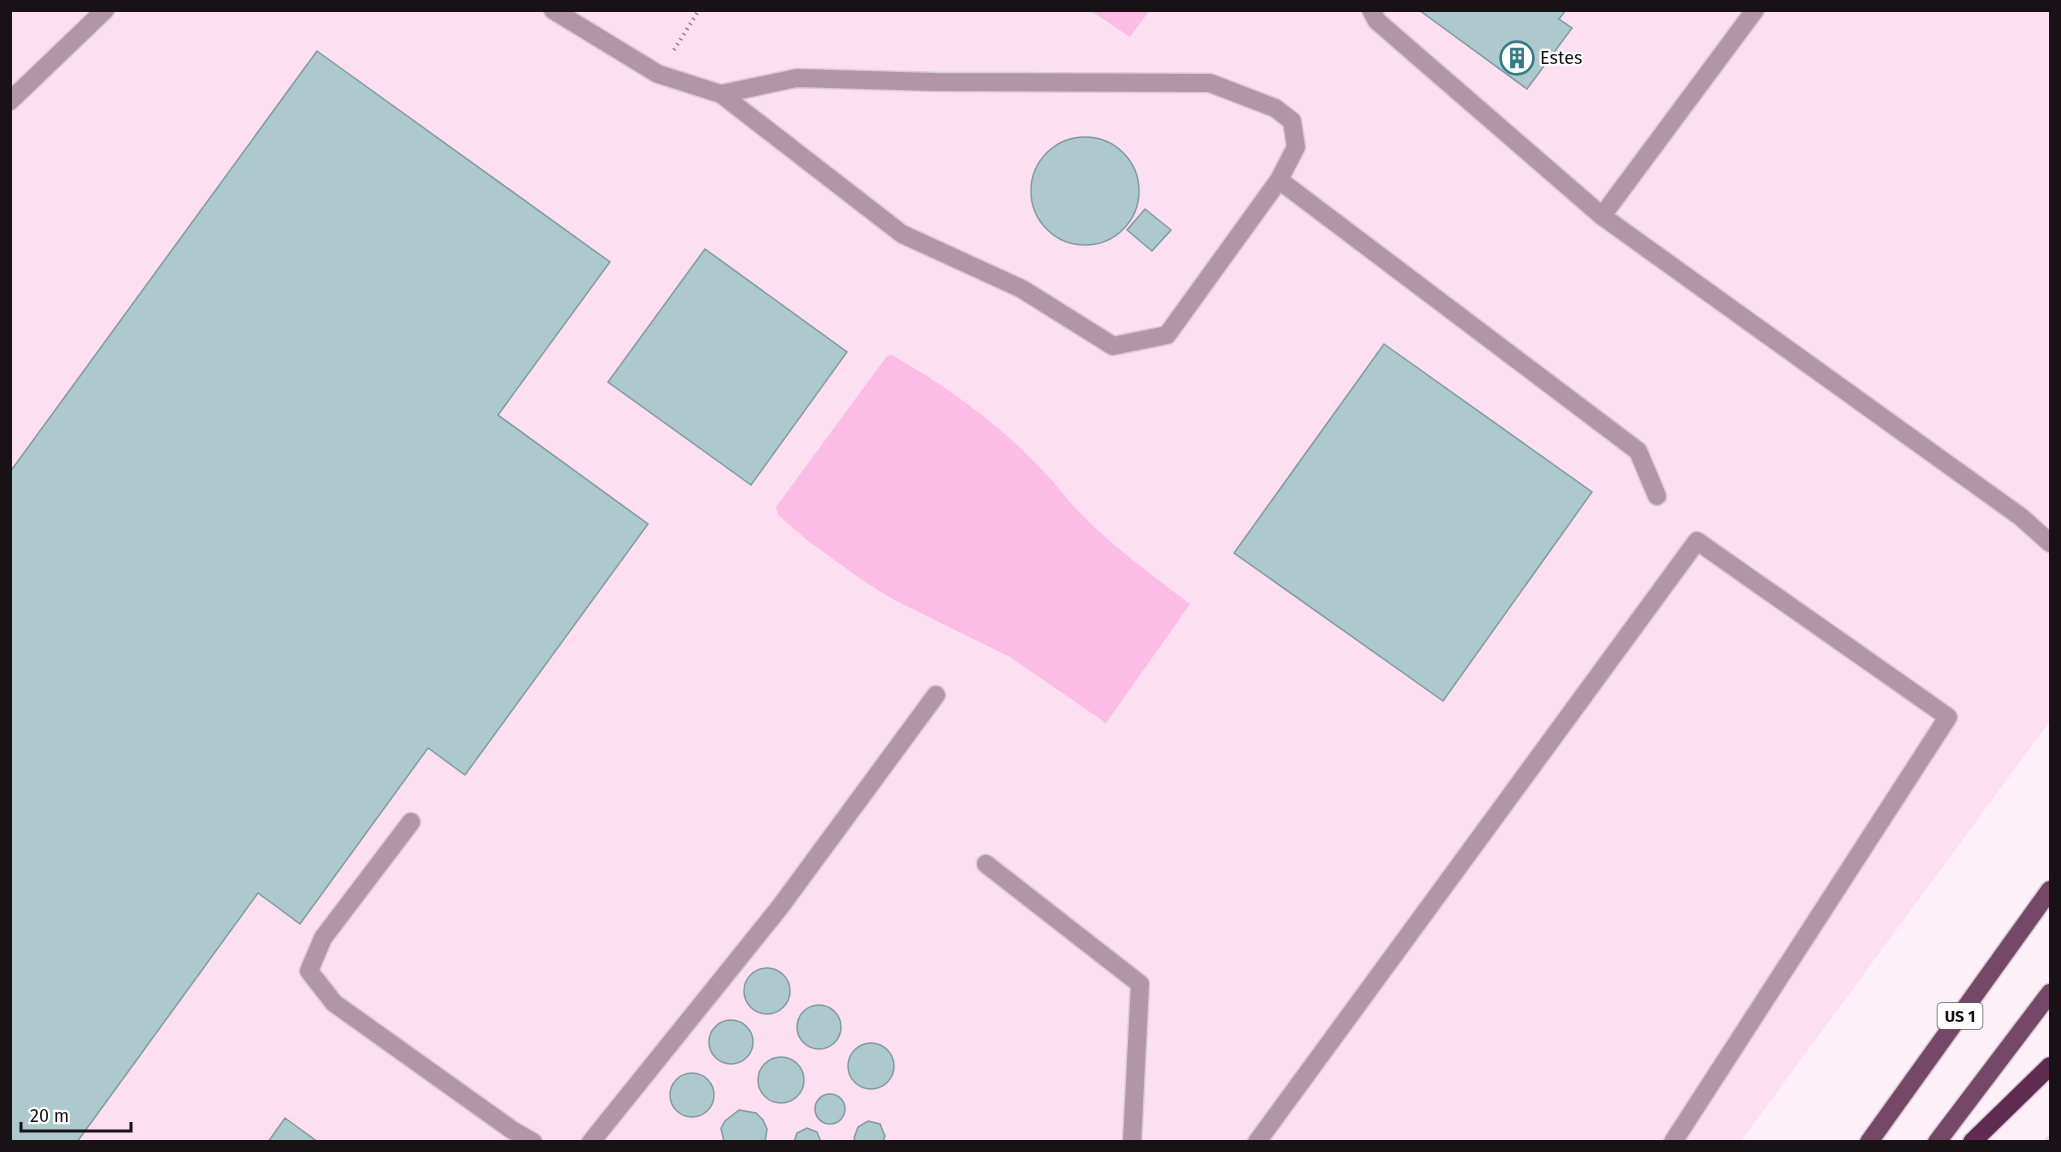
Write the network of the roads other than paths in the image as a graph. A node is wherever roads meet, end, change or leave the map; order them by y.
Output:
1 (105, 10) edge
2 (553, 10) edge
3 (1371, 10) edge
4 (1755, 10) edge
5 (721, 94) junction
6 (10, 101) edge
7 (1279, 180) junction
8 (1602, 216) junction
9 (1657, 496) dead end
10 (2021, 517) junction
11 (2050, 531) edge
12 (2050, 543) edge
13 (936, 695) dead end
14 (411, 822) dead end
15 (986, 864) dead end
16 (2050, 890) edge
17 (2050, 993) edge
18 (2050, 1066) edge
19 (533, 1142) edge
20 (591, 1142) edge
21 (1132, 1142) edge
22 (1257, 1142) edge
23 (1673, 1142) edge
24 (1869, 1142) edge
25 (1937, 1142) edge
26 (1972, 1142) edge

1 - 6 lane
2 - 5 lane
3 - 8 lane
4 - 8 lane
5 - 7 lane
5 - 7 lane
7 - 9 lane
8 - 10 lane
10 - 11 lane
10 - 12 lane
13 - 20 lane
14 - 19 lane
15 - 21 lane
16 - 24 main road, US 1
17 - 25 main road
18 - 26 highway
22 - 23 lane

